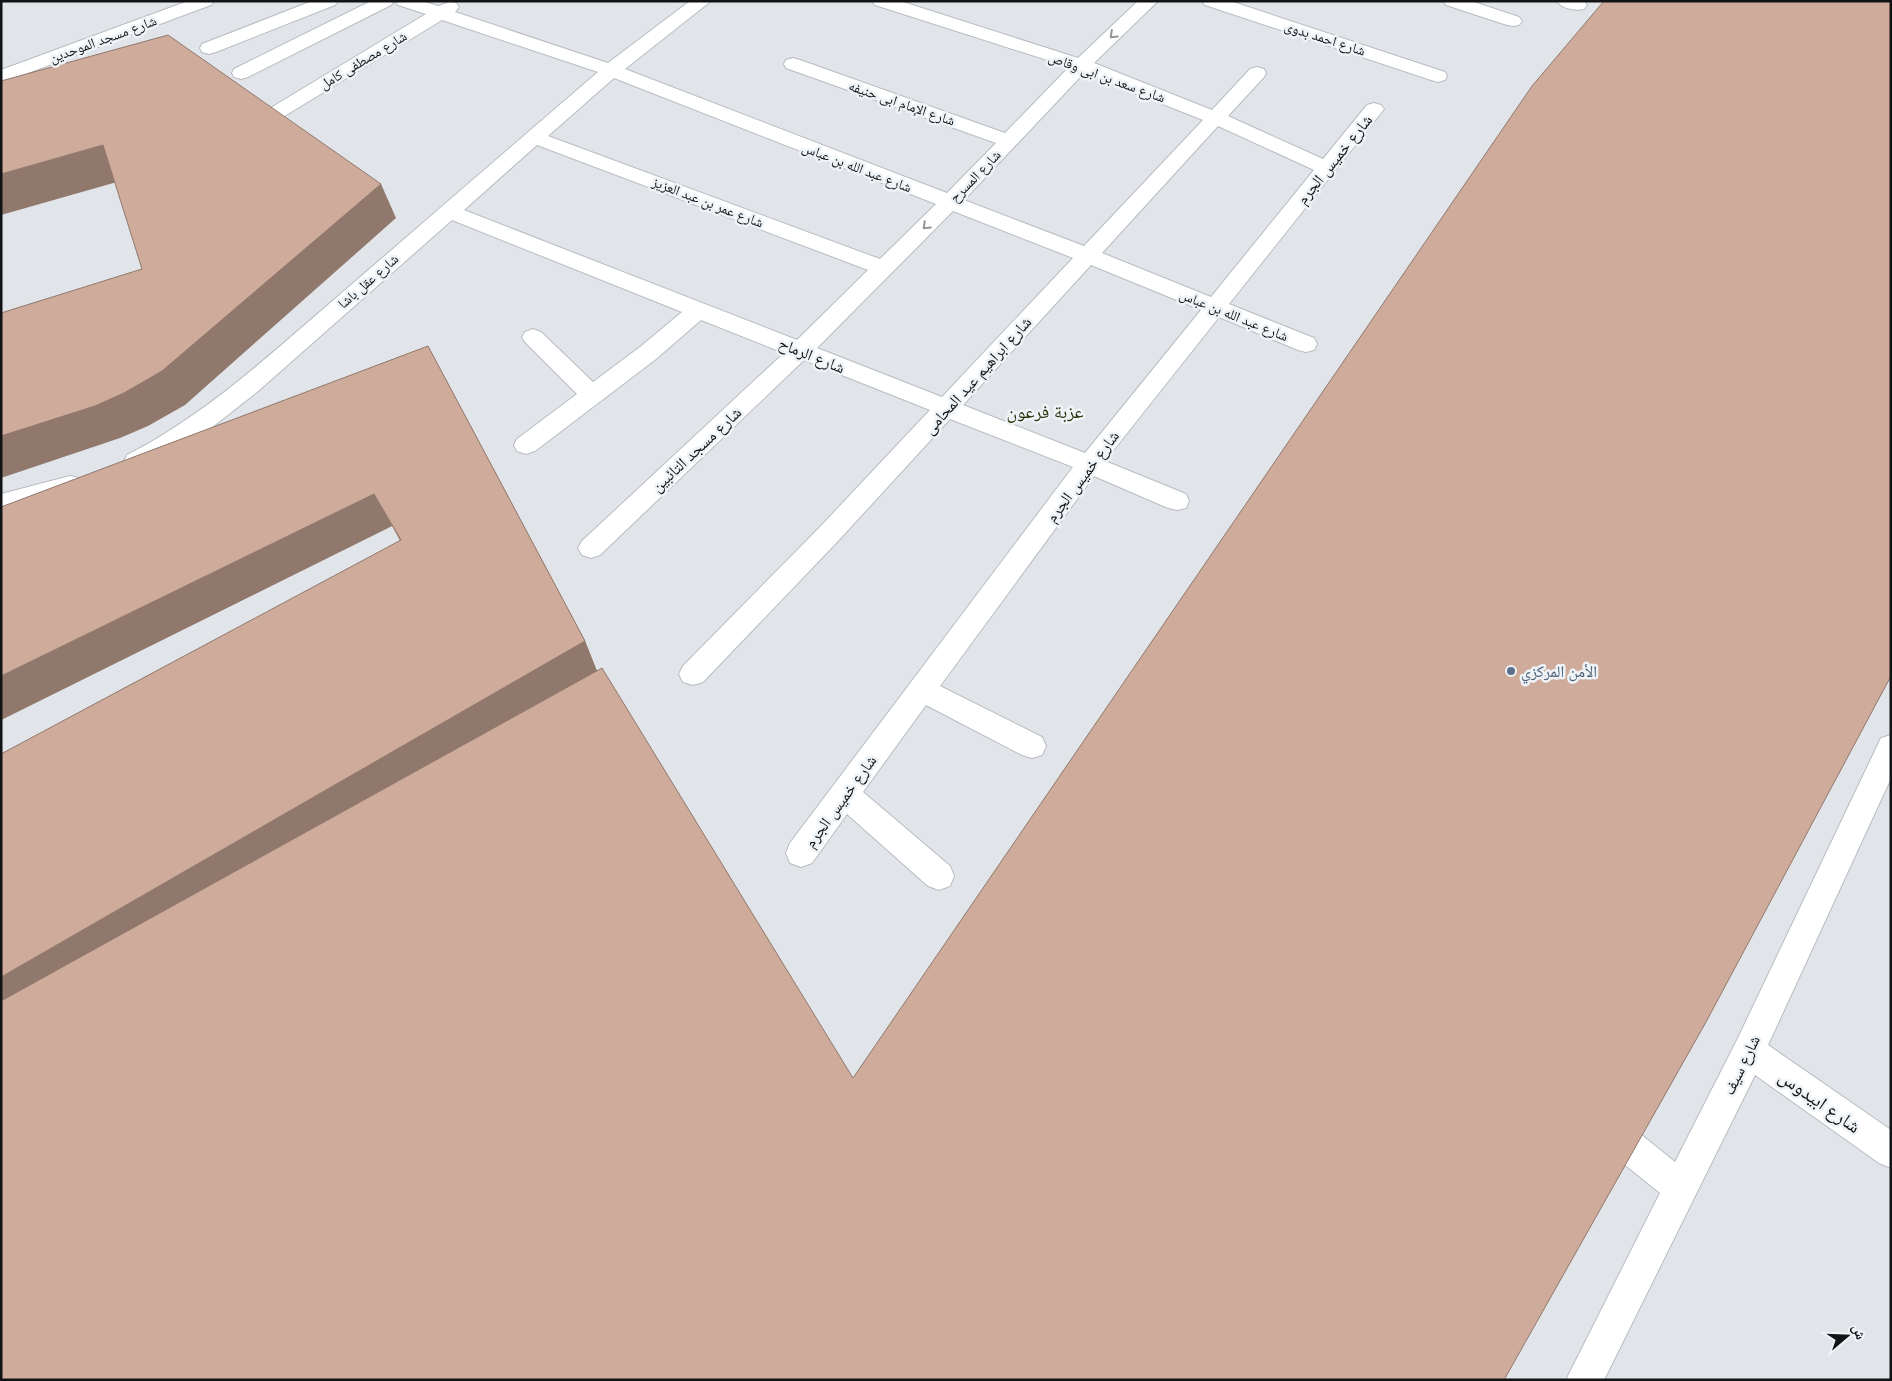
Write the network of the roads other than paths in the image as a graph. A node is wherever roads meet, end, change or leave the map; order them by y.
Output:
1 (205, 1) edge
2 (329, 1) edge
3 (385, 1) edge
4 (404, 1) edge
5 (460, 1) edge
6 (702, 1) edge
7 (881, 1) edge
8 (1149, 1) edge
9 (1211, 1) edge
10 (1452, 1) edge
11 (440, 13) junction
12 (1513, 21) dead end
13 (208, 48) dead end
14 (793, 64) dead end
15 (1080, 66) junction
16 (611, 70) junction
17 (241, 73) dead end
18 (1257, 73) dead end
19 (1438, 76) dead end
20 (1, 77) edge
21 (1374, 109) dead end
22 (1216, 118) junction
23 (266, 119) edge
24 (533, 137) junction
25 (1010, 140) junction
26 (1327, 168) junction
27 (950, 203) junction
28 (447, 211) junction
29 (1086, 255) junction
30 (883, 268) junction
31 (1215, 308) junction
32 (698, 310) junction
33 (533, 337) dead end
34 (1306, 344) dead end
35 (801, 350) junction
36 (592, 396) junction
37 (946, 409) junction
38 (526, 445) dead end
39 (1090, 464) junction
40 (115, 471) edge
41 (88, 480) edge
42 (1177, 501) dead end
43 (1, 503) edge
44 (591, 548) dead end
45 (693, 674) dead end
46 (922, 690) junction
47 (1032, 746) dead end
48 (1891, 747) edge
49 (845, 794) junction
50 (801, 853) dead end
51 (939, 876) dead end
52 (1749, 1051) junction
53 (1586, 1112) edge
54 (1891, 1151) edge
55 (1680, 1187) junction
56 (1584, 1380) edge

1 - 20 street, شارع مسجد الموحدين
2 - 13 street
3 - 17 street
4 - 11 street, شارع عبد الله بن عباس
5 - 11 street, شارع مصطفى كامل
6 - 16 street, شارع عقل باشا
7 - 15 street, شارع سعد بن ابى وقاص
8 -> 15 street, شارع المسرح
9 - 19 street, شارع احمد بدوى
10 - 12 street
11 - 16 street, شارع عبد الله بن عباس
11 - 23 street, شارع مصطفى كامل
14 - 25 street, شارع الإمام ابى حنيفه
15 - 22 street, شارع سعد بن ابى وقاص
15 - 25 street, شارع المسرح
16 - 24 street, شارع عقل باشا
16 - 27 street, شارع عبد الله بن عباس
18 - 22 street, شارع ابراهيم عيد المحامى
21 - 26 street, شارع خميس الجرم
22 - 26 street, شارع سعد بن ابى وقاص
22 - 29 street, شارع ابراهيم عيد المحامى
24 - 28 street, شارع عقل باشا
24 - 30 street, شارع عمر بن عبد العزيز
25 - 27 street, شارع المسرح
26 - 31 street, شارع خميس الجرم
27 - 29 street, شارع عبد الله بن عباس
27 -> 30 street, شارع المسرح
28 - 32 street, شارع الرماح
28 - 40 street, شارع عقل باشا
29 - 31 street, شارع عبد الله بن عباس
29 - 37 street, شارع ابراهيم عيد المحامى
30 - 35 street, شارع المسرح
31 - 34 street, شارع عبد الله بن عباس
31 - 39 street, شارع خميس الجرم
32 - 35 street, شارع الرماح
32 - 36 street
33 - 36 street
35 - 37 street, شارع الرماح
35 - 44 street, شارع مسجد التائبين
36 - 38 street
37 - 39 street, شارع الرماح
37 - 45 street, شارع ابراهيم عيد المحامى
39 - 42 street, شارع الرماح
39 - 46 street, شارع خميس الجرم
41 - 43 street
46 - 47 street
46 - 49 street, شارع خميس الجرم
48 - 52 street, شارع سيف
49 - 50 street, شارع خميس الجرم
49 - 51 street
52 - 54 street, شارع ابيدوس
52 - 55 street, شارع سيف
53 - 55 street
55 - 56 street, شارع سيف

